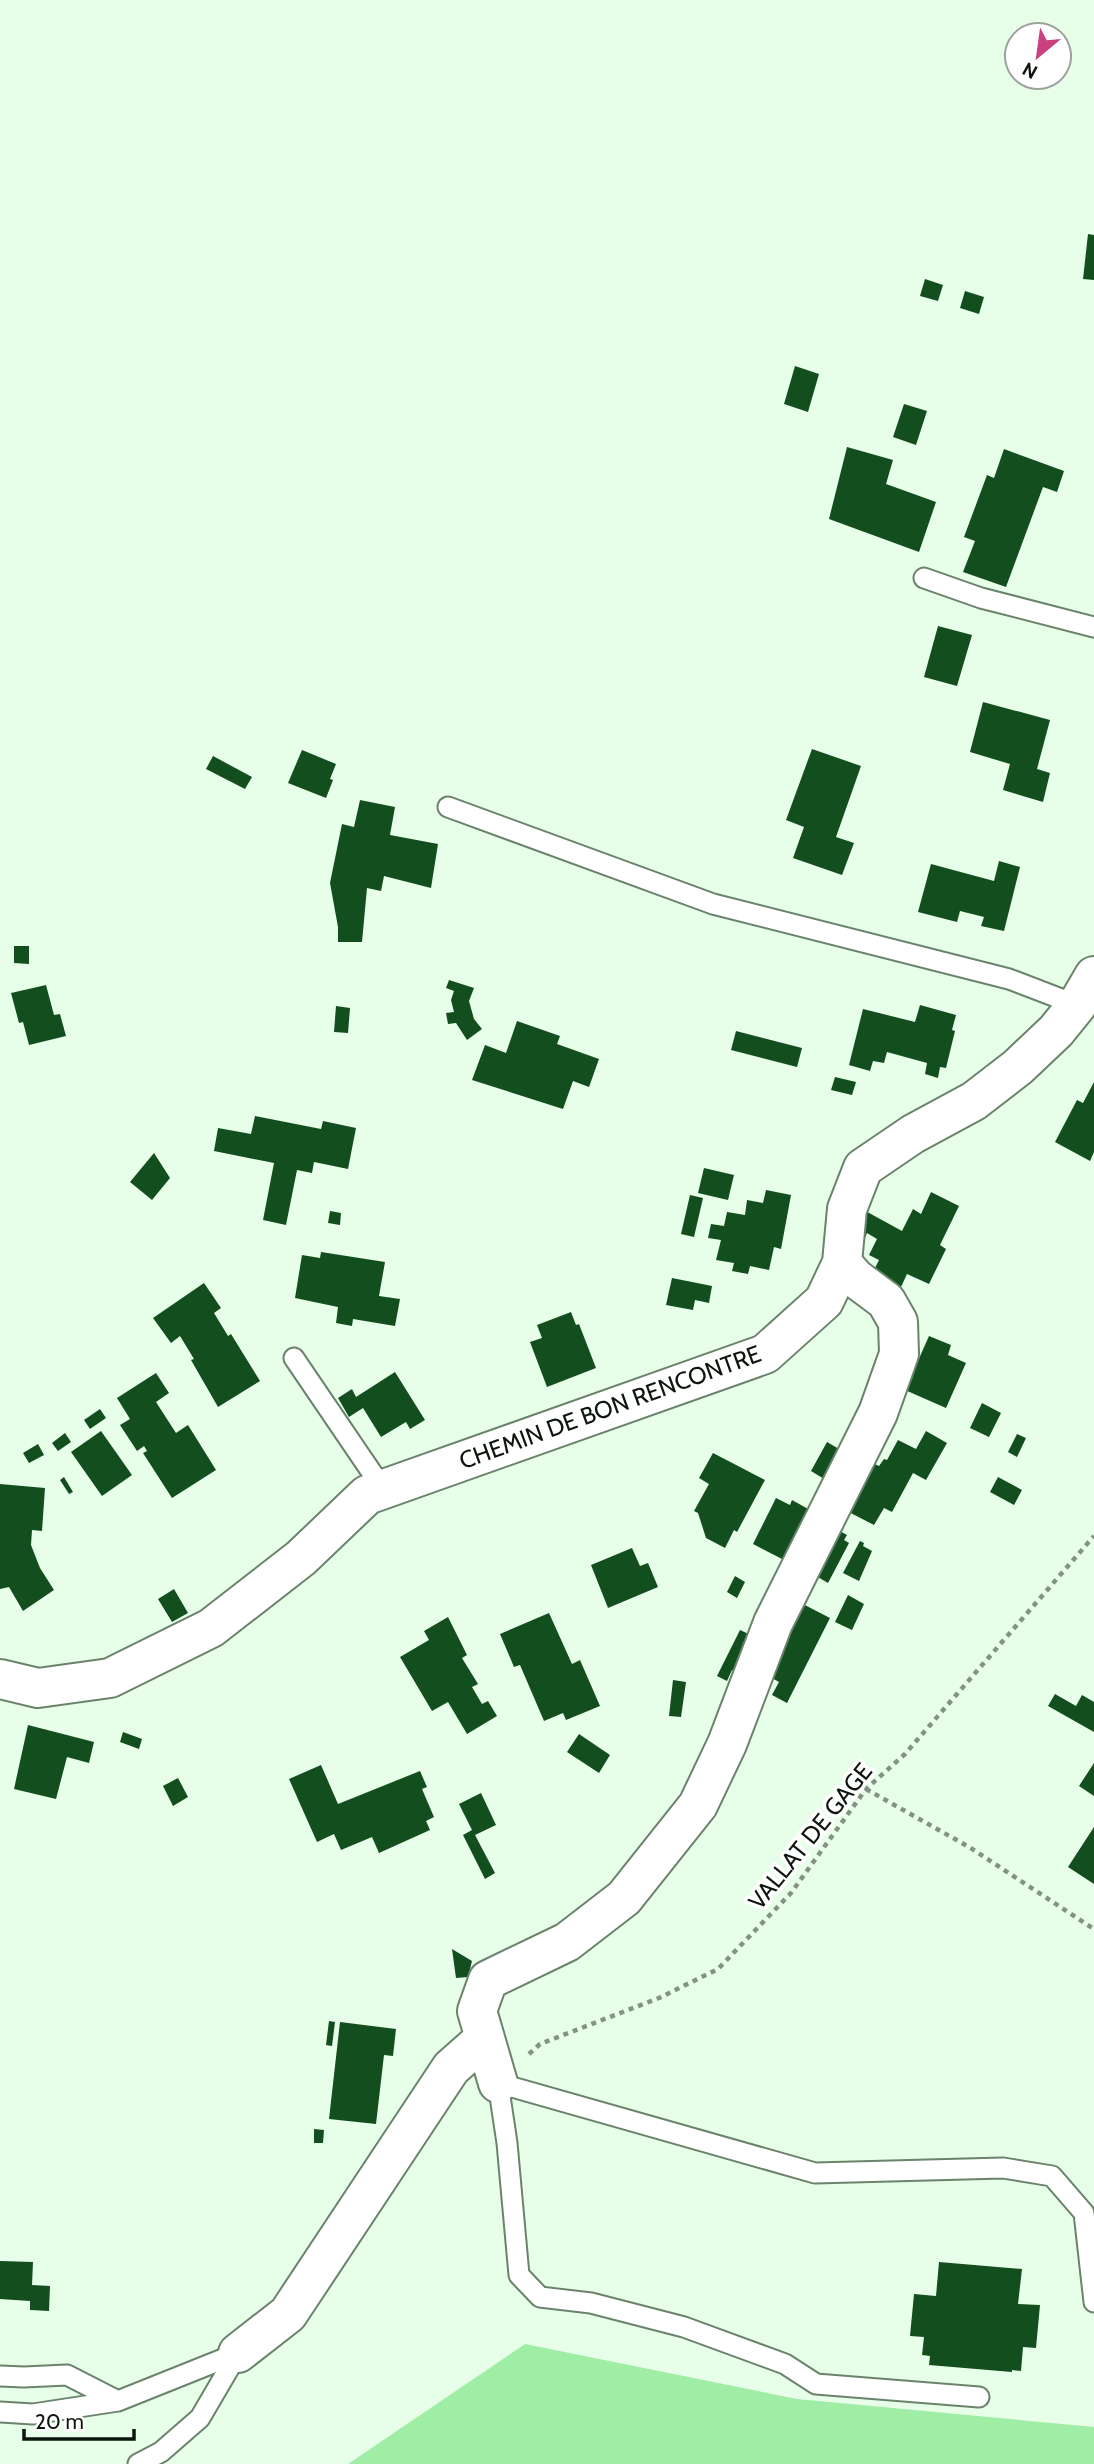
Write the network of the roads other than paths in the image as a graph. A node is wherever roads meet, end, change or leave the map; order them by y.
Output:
1 (924, 578) dead end
2 (1094, 627) edge
3 (447, 807) dead end
4 (1086, 990) edge
5 (842, 1262) junction
6 (294, 1358) dead end
7 (383, 1489) junction
8 (0, 1679) edge
9 (485, 2038) junction
10 (498, 2083) junction
11 (1094, 2302) edge
12 (238, 2353) junction
13 (0, 2376) edge
14 (979, 2397) dead end
15 (118, 2401) junction
16 (0, 2412) edge
17 (138, 2464) edge

1 - 2 lane
3 - 4 lane
4 - 5 street, CHEMIN DE BON RENCONTRE
5 - 7 street, CHEMIN DE BON RENCONTRE
5 - 9 street
6 - 7 lane
7 - 8 street, CHEMIN DE BON RENCONTRE
9 - 10 street
9 - 12 street
10 - 11 lane
10 - 14 lane
12 - 15 lane
12 - 17 lane
13 - 15 lane
15 - 16 lane

